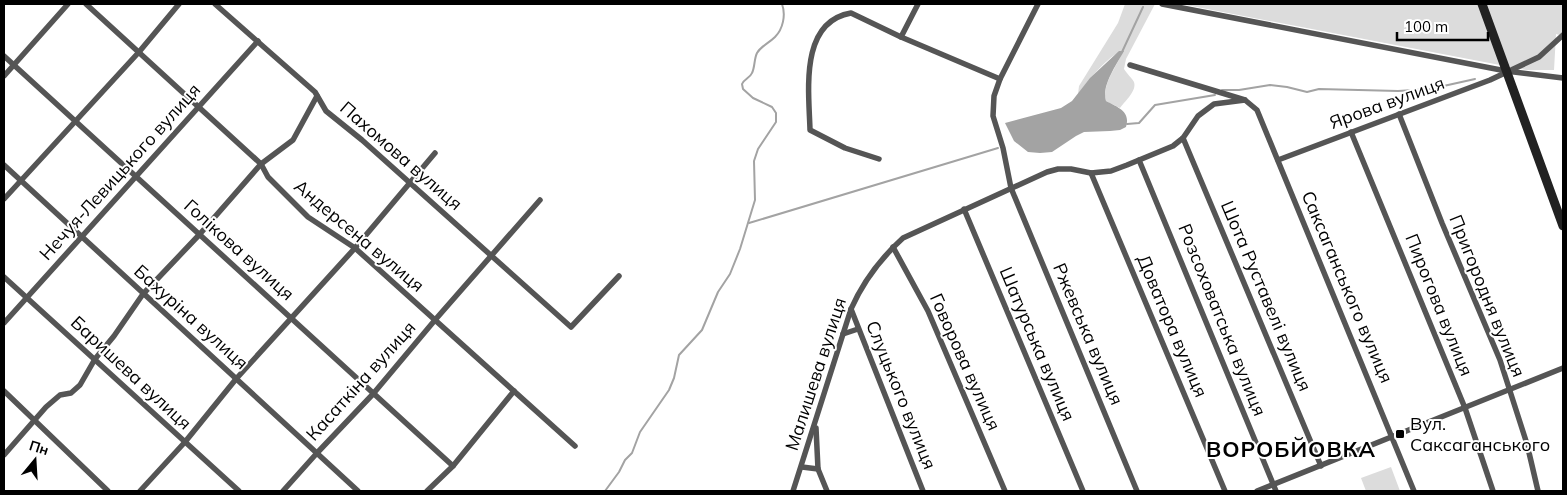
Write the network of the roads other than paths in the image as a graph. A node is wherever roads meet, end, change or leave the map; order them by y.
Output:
1 (68, 4) edge
2 (86, 4) edge
3 (179, 4) edge
4 (215, 4) edge
5 (918, 4) edge
6 (1038, 4) edge
7 (1162, 4) edge
8 (1482, 4) edge
9 (1563, 36) edge
10 (901, 37) junction
11 (258, 41) junction
12 (139, 52) junction
13 (4, 56) edge
14 (1130, 65) dead end
15 (14, 66) junction
16 (1506, 71) junction
17 (4, 76) edge
18 (1563, 78) edge
19 (1000, 79) junction
20 (317, 96) junction
21 (1245, 100) junction
22 (200, 108) junction
23 (1399, 114) junction
24 (75, 121) junction
25 (1352, 132) junction
26 (1183, 138) junction
27 (435, 153) dead end
28 (879, 159) dead end
29 (1139, 160) junction
30 (1278, 160) junction
31 (261, 164) junction
32 (4, 165) edge
33 (1091, 173) junction
34 (136, 177) junction
35 (21, 181) junction
36 (410, 183) junction
37 (1011, 188) junction
38 (4, 199) edge
39 (540, 200) dead end
40 (964, 209) junction
41 (1563, 226) edge
42 (199, 235) junction
43 (81, 237) junction
44 (893, 247) junction
45 (354, 248) junction
46 (491, 255) junction
47 (619, 276) dead end
48 (4, 277) edge
49 (143, 294) junction
50 (26, 297) junction
51 (851, 309) junction
52 (291, 319) junction
53 (435, 320) junction
54 (4, 323) edge
55 (858, 329) junction
56 (843, 334) junction
57 (95, 359) junction
58 (1563, 368) edge
59 (236, 379) junction
60 (4, 390) edge
61 (1509, 390) junction
62 (514, 391) junction
63 (374, 394) junction
64 (1464, 408) junction
65 (34, 419) junction
66 (816, 422) junction
67 (1392, 437) junction
68 (184, 442) junction
69 (575, 446) dead end
70 (317, 453) junction
71 (4, 455) edge
72 (453, 466) junction
73 (1321, 466) junction
74 (802, 467) junction
75 (818, 469) junction
76 (1274, 484) junction
77 (108, 491) edge
78 (140, 491) edge
79 (239, 491) edge
80 (283, 491) edge
81 (358, 491) edge
82 (427, 491) edge
83 (793, 491) edge
84 (827, 491) edge
85 (923, 491) edge
86 (1005, 491) edge
87 (1083, 491) edge
88 (1137, 491) edge
89 (1225, 491) edge
90 (1257, 491) edge
91 (1276, 491) edge
92 (1414, 491) edge
93 (1493, 491) edge
94 (1538, 491) edge

1 - 15 street
2 - 12 street, Андерсена вулиця
3 - 12 street
4 - 11 street, Пахомова вулиця
5 - 10 street
6 - 19 street, Ржевська вулиця
7 - 16 street
8 - 16 main road
9 - 16 street, Ярова вулиця
10 - 19 street
10 - 28 street
11 - 20 street, Пахомова вулиця
11 - 22 street, Нечуя-Левицького вулиця
12 - 22 street, Андерсена вулиця
12 - 24 street
13 - 15 street, Голікова вулиця
14 - 21 street
15 - 17 street
15 - 24 street, Голікова вулиця
16 - 18 street
16 - 23 street, Ярова вулиця
16 - 41 main road
19 - 37 street, Ржевська вулиця
20 - 31 street
20 - 36 street, Пахомова вулиця
21 - 26 street
21 - 30 street, Саксаганського вулиця
22 - 31 street, Андерсена вулиця
22 - 34 street, Нечуя-Левицького вулиця
23 - 25 street, Ярова вулиця
23 - 61 street, Пригородня вулиця
24 - 34 street, Голікова вулиця
24 - 35 street
25 - 30 street, Ярова вулиця
25 - 64 street, Пирогова вулиця
26 - 29 street, Малишева вулиця
26 - 73 street, Шота Руставелі вулиця
27 - 36 street
29 - 33 street, Малишева вулиця
29 - 76 street, Розсоховатська вулиця
30 - 67 street, Саксаганського вулиця
31 - 42 street
31 - 45 street, Андерсена вулиця
32 - 35 street, Бахуріна вулиця
33 - 37 street, Малишева вулиця
33 - 89 street, Доватора вулиця
34 - 42 street, Голікова вулиця
34 - 43 street, Нечуя-Левицького вулиця
35 - 38 street
35 - 43 street, Бахуріна вулиця
36 - 45 street
36 - 46 street, Пахомова вулиця
37 - 40 street, Малишева вулиця
37 - 88 street, Ржевська вулиця
39 - 46 street, Касаткіна вулиця
40 - 44 street, Малишева вулиця
40 - 87 street, Шатурська вулиця
42 - 49 street
42 - 52 street, Голікова вулиця
43 - 49 street, Бахуріна вулиця
43 - 50 street, Нечуя-Левицького вулиця
44 - 51 street, Малишева вулиця
44 - 86 street, Говорова вулиця
45 - 52 street
45 - 53 street, Андерсена вулиця
46 - 47 street, Пахомова вулиця
46 - 53 street, Касаткіна вулиця
48 - 50 street, Баришева вулиця
49 - 57 street
49 - 59 street, Бахуріна вулиця
50 - 54 street, Нечуя-Левицького вулиця
50 - 57 street, Баришева вулиця
51 - 55 street, Слуцького вулиця
51 - 56 street, Малишева вулиця
52 - 59 street
52 - 63 street, Голікова вулиця
53 - 62 street, Андерсена вулиця
53 - 63 street, Касаткіна вулиця
55 - 56 street
55 - 85 street, Слуцького вулиця
56 - 66 street, Малишева вулиця
57 - 65 street
57 - 68 street, Баришева вулиця
58 - 61 street
59 - 68 street
59 - 70 street, Бахуріна вулиця
60 - 65 street
61 - 64 street
61 - 94 street, Пригородня вулиця
62 - 69 street, Андерсена вулиця
62 - 72 street
63 - 70 street, Касаткіна вулиця
63 - 72 street, Голікова вулиця
64 - 67 street
64 - 93 street, Пирогова вулиця
65 - 71 street
65 - 77 street
66 - 74 street, Малишева вулиця
66 - 75 street
67 - 73 street
67 - 92 street, Саксаганського вулиця
68 - 78 street
68 - 79 street, Баришева вулиця
70 - 80 street, Касаткіна вулиця
70 - 81 street, Бахуріна вулиця
72 - 82 street
73 - 76 street
74 - 75 street
74 - 83 street, Малишева вулиця
75 - 84 street
76 - 90 street
76 - 91 street, Розсоховатська вулиця

